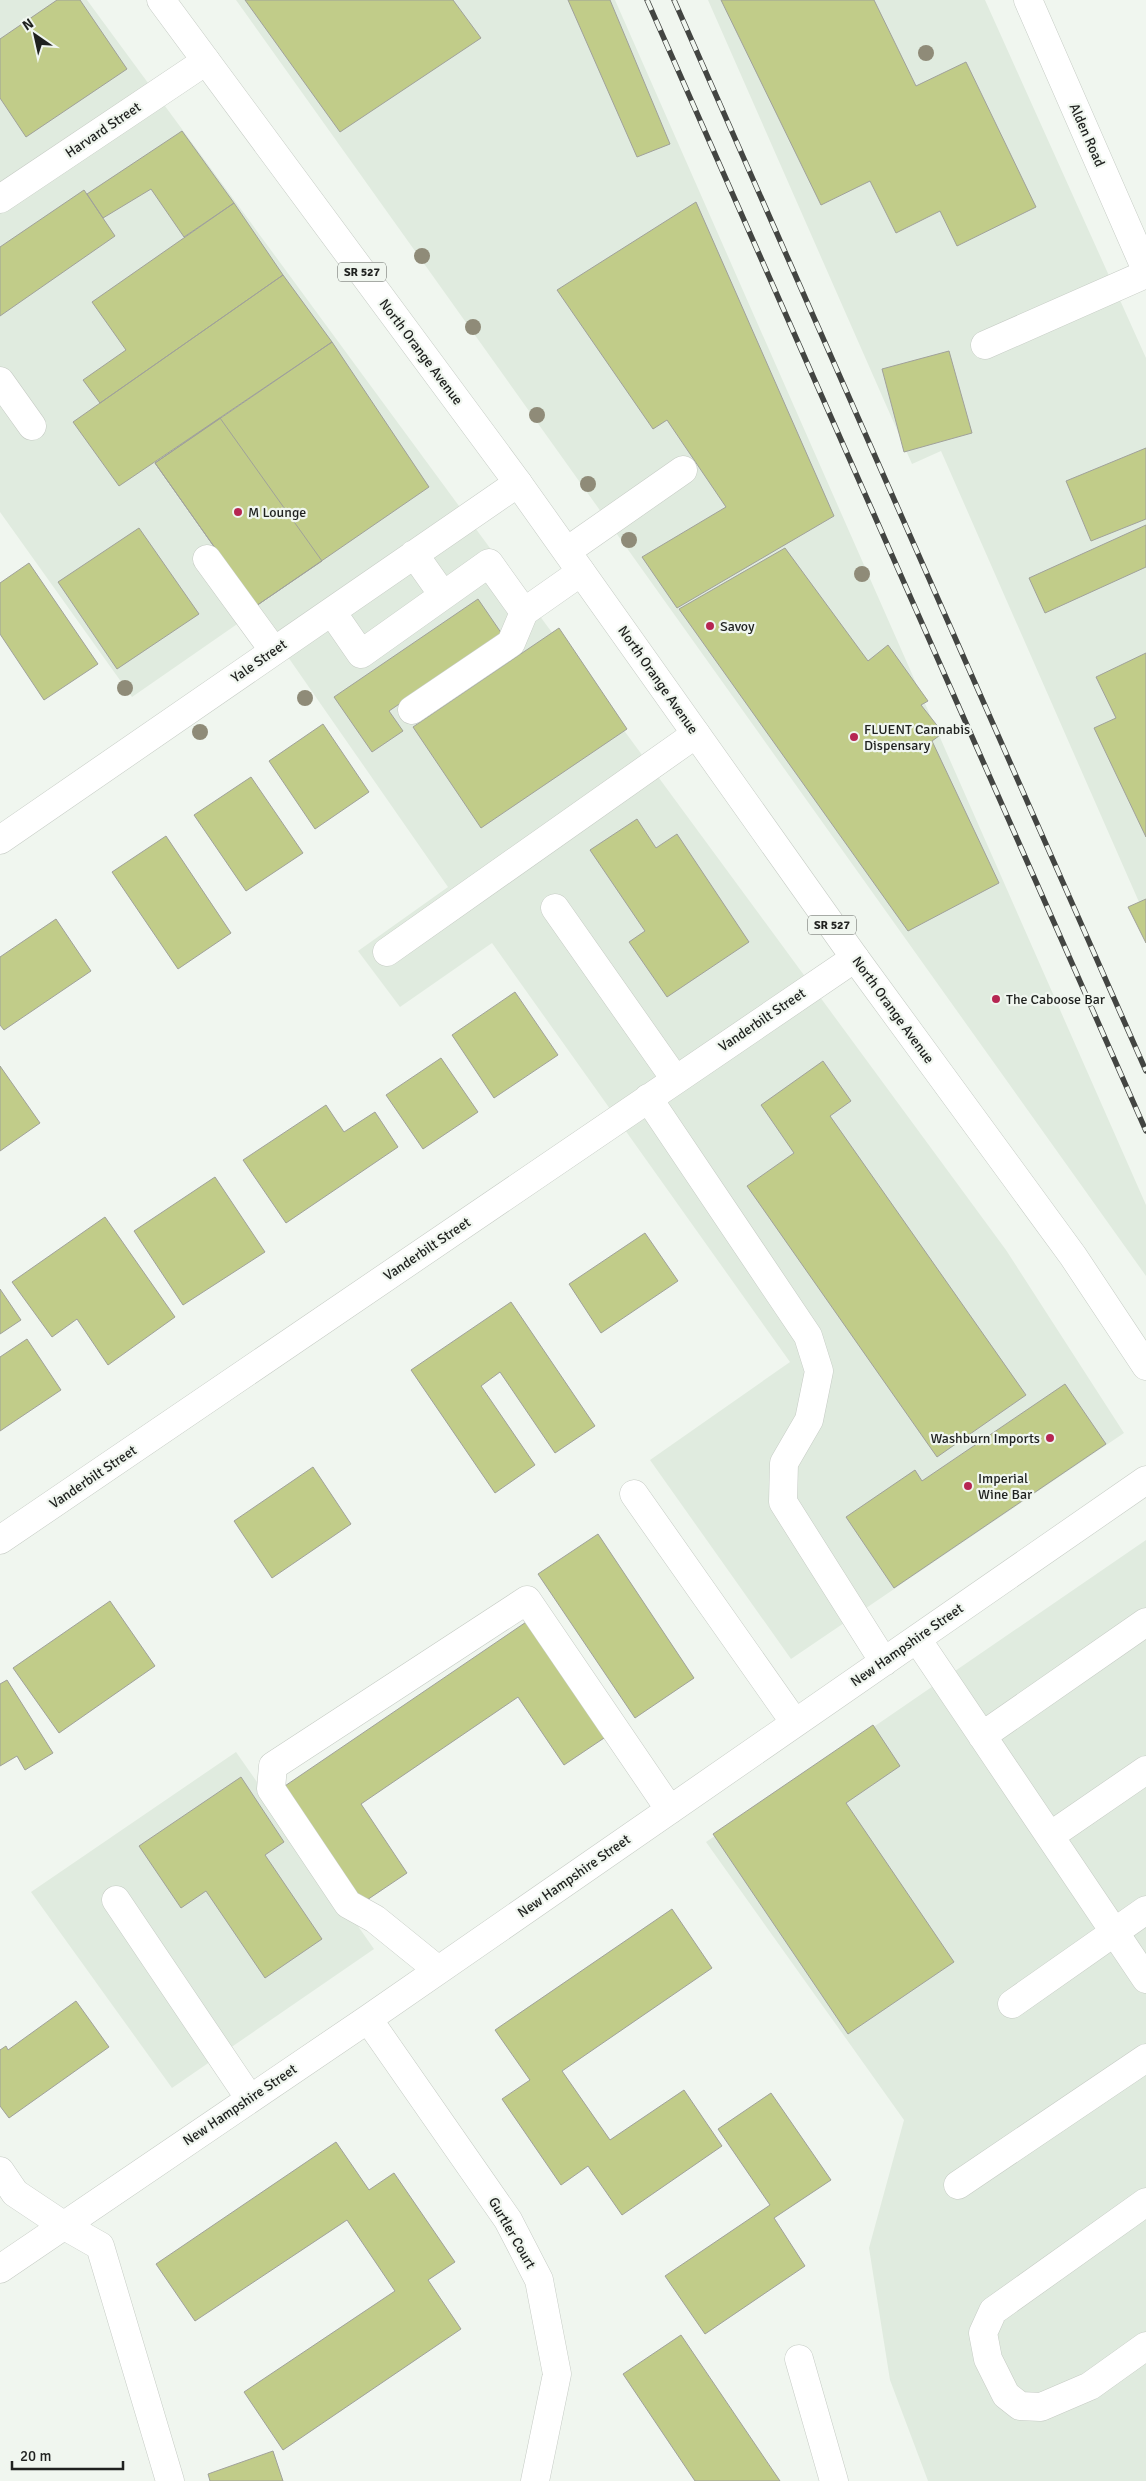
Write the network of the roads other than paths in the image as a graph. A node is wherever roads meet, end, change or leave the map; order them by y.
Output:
1 (161, 0) edge
2 (1028, 0) edge
3 (206, 61) junction
4 (0, 199) edge
5 (1146, 272) edge
6 (985, 345) dead end
7 (0, 381) edge
8 (32, 426) dead end
9 (684, 470) dead end
10 (518, 483) junction
11 (414, 554) junction
12 (207, 559) dead end
13 (574, 562) junction
14 (444, 595) junction
15 (332, 612) junction
16 (524, 612) junction
17 (274, 651) junction
18 (412, 710) dead end
19 (696, 734) junction
20 (0, 840) edge
21 (555, 908) dead end
22 (387, 952) dead end
23 (854, 958) junction
24 (675, 1080) junction
25 (648, 1098) junction
26 (1146, 1366) edge
27 (1146, 1480) edge
28 (634, 1494) dead end
29 (0, 1540) edge
30 (1146, 1622) edge
31 (916, 1639) junction
32 (884, 1662) junction
33 (794, 1724) junction
34 (982, 1736) junction
35 (1146, 1770) edge
36 (670, 1810) junction
37 (1050, 1836) junction
38 (116, 1900) dead end
39 (1146, 1910) edge
40 (1114, 1932) junction
41 (438, 1970) junction
42 (1146, 1979) edge
43 (1012, 2004) dead end
44 (368, 2019) junction
45 (1146, 2058) edge
46 (250, 2099) junction
47 (0, 2171) edge
48 (958, 2185) dead end
49 (1146, 2202) edge
50 (63, 2225) junction
51 (0, 2269) edge
52 (1146, 2346) edge
53 (799, 2359) dead end
54 (170, 2481) edge
55 (535, 2481) edge
56 (834, 2481) edge

1 - 3 street, North Orange Avenue / SR 527
2 - 5 street, Alden Road
3 - 4 street, Harvard Street
3 - 10 street, North Orange Avenue / SR 527
5 - 6 street
7 - 8 street
9 - 13 street
10 - 11 street, Yale Street
10 - 13 street, North Orange Avenue / SR 527
11 - 14 street
11 - 15 street, Yale Street
12 - 17 street
13 - 16 street
13 - 19 street, North Orange Avenue / SR 527
14 - 15 street
14 - 16 street
15 - 17 street, Yale Street
16 - 18 street
17 - 20 street, Yale Street
19 - 22 street
19 - 23 street, North Orange Avenue / SR 527
21 - 24 street
23 - 24 street, Vanderbilt Street
23 - 26 street, North Orange Avenue / SR 527
24 - 25 street, Vanderbilt Street
25 - 29 street, Vanderbilt Street
25 - 32 street
27 - 31 street, New Hampshire Street
28 - 33 street
30 - 34 street
31 - 32 street, New Hampshire Street
31 - 34 street
32 - 33 street, New Hampshire Street
33 - 36 street, New Hampshire Street
34 - 37 street
35 - 37 street
36 - 41 street, New Hampshire Street
36 - 41 street
37 - 40 street
38 - 46 street
39 - 40 street
40 - 42 street
40 - 43 street
41 - 44 street, New Hampshire Street
44 - 46 street, New Hampshire Street
44 - 55 street, Gurtler Court
45 - 48 street
46 - 50 street, New Hampshire Street
47 - 50 street
49 - 52 street
50 - 51 street, New Hampshire Street
50 - 54 street
53 - 56 street

